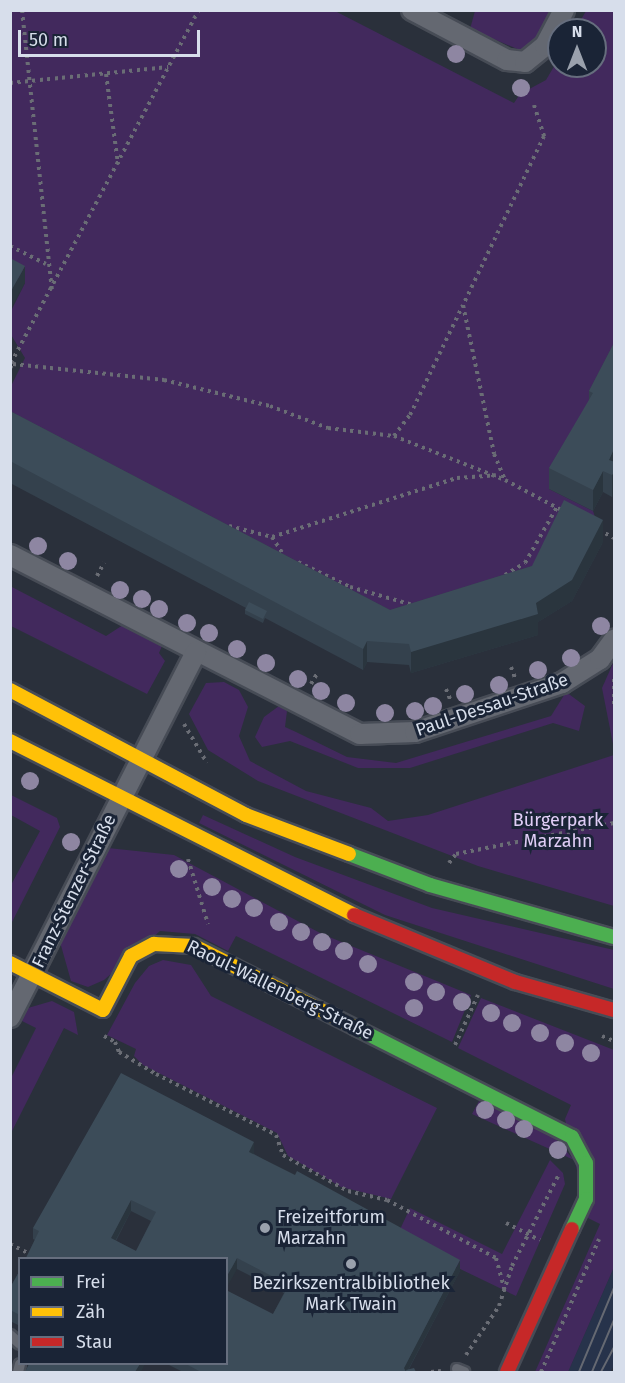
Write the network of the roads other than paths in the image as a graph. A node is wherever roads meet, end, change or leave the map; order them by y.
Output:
1 (412, 10) edge
2 (564, 10) edge
3 (10, 555) edge
4 (615, 640) edge
5 (196, 652) junction
6 (10, 690) edge
7 (10, 741) edge
8 (141, 761) junction
9 (121, 798) junction
10 (615, 937) edge
11 (10, 963) edge
12 (33, 975) junction
13 (615, 1010) edge
14 (10, 1017) edge
15 (507, 1372) edge

1 - 2 street
3 - 5 street
4 - 5 street, Paul-Dessau-Straße
5 - 8 street
6 - 8 main road
7 - 9 main road
8 - 9 street
8 - 10 main road
9 - 12 street, Franz-Stenzer-Straße
9 - 13 main road
11 - 12 main road, Raoul-Wallenberg-Straße
12 - 14 street, Franz-Stenzer-Straße
12 - 15 main road, Raoul-Wallenberg-Straße

